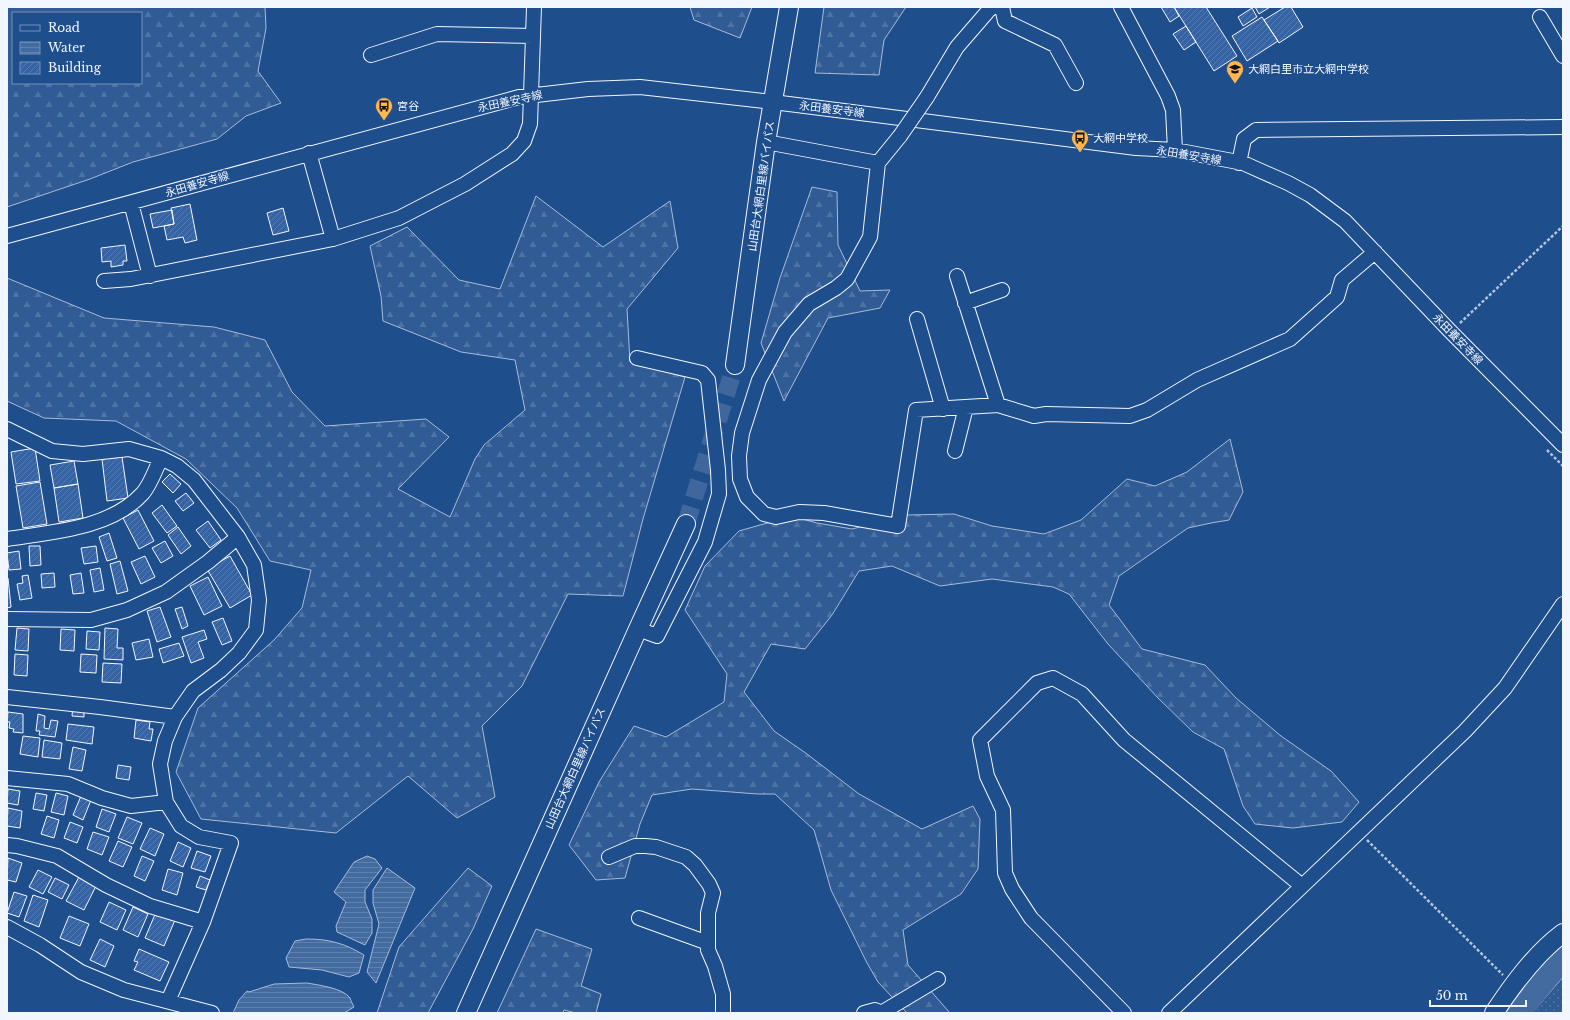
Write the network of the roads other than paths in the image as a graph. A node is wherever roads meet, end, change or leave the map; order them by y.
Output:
1 (534, 7) edge
2 (789, 7) edge
3 (993, 7) edge
4 (1002, 7) edge
5 (1120, 7) edge
6 (1540, 17) dead end
7 (533, 36) junction
8 (371, 55) dead end
9 (1563, 56) edge
10 (1076, 83) dead end
11 (531, 95) junction
12 (773, 102) junction
13 (1563, 127) edge
14 (766, 142) junction
15 (1175, 150) junction
16 (308, 153) junction
17 (878, 163) junction
18 (1239, 163) junction
19 (131, 203) junction
20 (7, 236) edge
21 (333, 239) junction
22 (1375, 252) junction
23 (150, 276) junction
24 (957, 276) dead end
25 (104, 281) dead end
26 (1002, 290) dead end
27 (965, 303) junction
28 (917, 319) dead end
29 (638, 358) dead end
30 (735, 365) tunnel mouth
31 (998, 405) junction
32 (966, 407) junction
33 (943, 409) junction
34 (7, 429) edge
35 (1563, 445) edge
36 (956, 451) dead end
37 (161, 458) junction
38 (686, 524) tunnel mouth
39 (238, 537) junction
40 (7, 539) edge
41 (1563, 604) edge
42 (7, 620) edge
43 (638, 629) junction
44 (7, 697) edge
45 (175, 717) junction
46 (7, 778) edge
47 (166, 802) junction
48 (7, 844) edge
49 (609, 857) dead end
50 (1302, 886) junction
51 (639, 918) dead end
52 (203, 922) junction
53 (7, 927) edge
54 (1563, 933) edge
55 (708, 943) junction
56 (938, 979) dead end
57 (168, 1001) junction
58 (1500, 1010) edge
59 (212, 1013) edge
60 (466, 1013) edge
61 (723, 1013) edge
62 (864, 1013) edge
63 (881, 1013) edge
64 (1124, 1013) edge
65 (1169, 1013) edge

1 - 7 street
2 - 12 main road, 山田台大網白里線バイパス
3 - 17 street, bridge
4 - 10 street
5 - 15 street
6 - 9 street
7 - 8 street
7 - 11 street
11 - 12 street, 永田養安寺線
11 - 16 street, 永田養安寺線
11 - 21 street
12 - 14 main road, 山田台大網白里線バイパス
12 - 15 street, 永田養安寺線
13 - 18 street
14 - 17 street
14 - 30 main road, 山田台大網白里線バイパス
15 - 18 street, 永田養安寺線
16 - 19 street, 永田養安寺線
16 - 21 street
17 - 33 street
18 - 22 street, 永田養安寺線
19 - 20 street, 永田養安寺線
19 - 23 street
21 - 23 street
22 - 31 street
22 - 35 street, 永田養安寺線
23 - 25 street
24 - 27 street
26 - 27 street
27 - 31 street
28 - 33 street
29 - 43 street
31 - 32 street
32 - 33 street
32 - 36 street
34 - 37 street
37 - 39 street
37 - 40 street
38 - 43 main road, 山田台大網白里線バイパス
39 - 42 street
39 - 45 street
41 - 50 street
43 - 60 main road, 山田台大網白里線バイパス
44 - 45 street
45 - 47 street
46 - 47 street
47 - 52 street
48 - 52 street
49 - 55 street
50 - 64 street
50 - 65 street
51 - 55 street
52 - 57 street
53 - 57 street
54 - 58 main road
55 - 61 street
56 - 63 street
57 - 59 street
62 - 63 street

